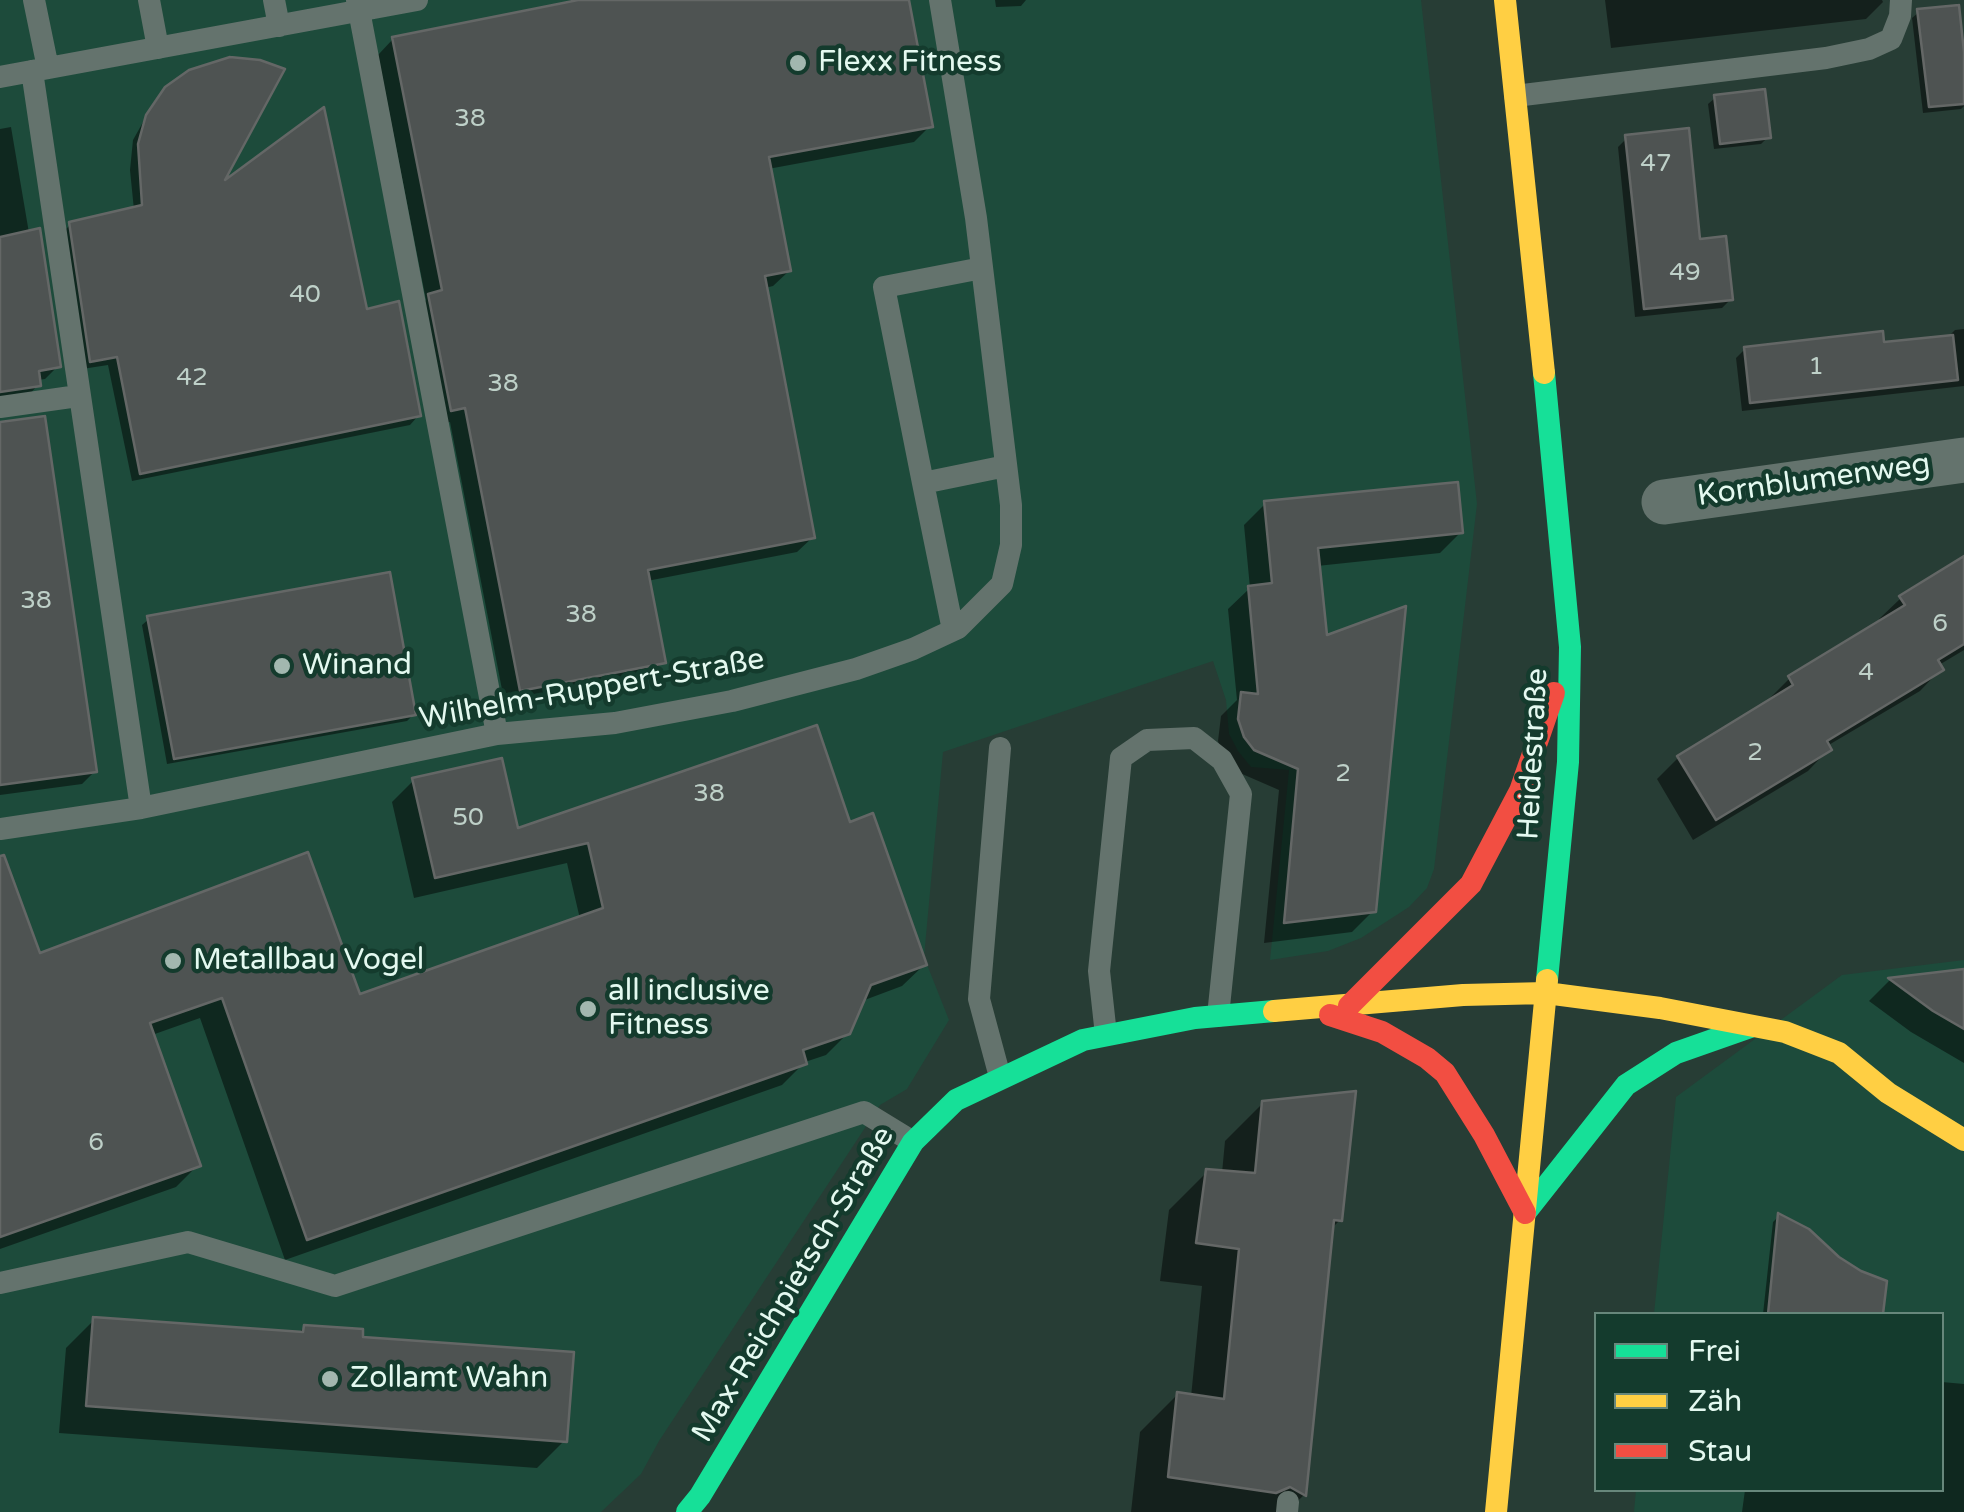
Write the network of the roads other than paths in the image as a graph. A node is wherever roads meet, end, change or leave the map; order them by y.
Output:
1 (34, 0) edge
2 (149, 0) edge
3 (274, 0) edge
4 (417, 0) edge
5 (940, 0) edge
6 (1505, 0) edge
7 (1901, 0) edge
8 (358, 6) edge
9 (279, 26) junction
10 (158, 48) junction
11 (40, 70) junction
12 (0, 77) edge
13 (1515, 96) junction
14 (982, 268) junction
15 (78, 396) junction
16 (0, 407) edge
17 (1964, 460) edge
18 (1006, 466) junction
19 (923, 483) junction
20 (1664, 502) dead end
21 (953, 630) junction
22 (1570, 647) junction
23 (497, 734) junction
24 (1000, 748) dead end
25 (140, 808) junction
26 (0, 829) edge
27 (1546, 993) junction
28 (1349, 1006) junction
29 (1312, 1010) junction
30 (1218, 1016) junction
31 (1752, 1026) junction
32 (1106, 1035) junction
33 (1000, 1077) junction
34 (1964, 1140) edge
35 (913, 1142) junction
36 (1525, 1213) junction
37 (0, 1284) edge
38 (700, 1504) edge
39 (1496, 1512) edge

1 - 11 lane
2 - 10 lane
3 - 9 lane
4 - 8 lane
5 - 14 lane, Wilhelm-Ruppert-Straße
6 - 13 main road, Heidestraße
7 - 13 lane
8 - 9 lane
8 - 23 lane
9 - 10 lane
10 - 11 lane
11 - 12 lane
11 - 15 lane
13 - 22 main road, Heidestraße
14 - 18 lane, Wilhelm-Ruppert-Straße
14 - 19 lane
15 - 16 lane
15 - 25 lane
17 - 20 street, Kornblumenweg
18 - 19 lane
18 - 21 lane, Wilhelm-Ruppert-Straße
19 - 21 lane
21 - 23 lane, Wilhelm-Ruppert-Straße
22 - 27 main road, Heidestraße
22 - 28 main road
23 - 25 lane, Wilhelm-Ruppert-Straße
24 - 33 lane
25 - 26 lane, Wilhelm-Ruppert-Straße
27 - 28 main road, Max-Reichpietsch-Straße
27 - 31 main road, Max-Reichpietsch-Straße
27 - 36 main road, Heidestraße
28 - 29 main road, Max-Reichpietsch-Straße
29 - 30 main road, Max-Reichpietsch-Straße
29 - 36 main road
30 - 32 main road, Max-Reichpietsch-Straße
30 - 32 lane
31 - 34 main road, Max-Reichpietsch-Straße
31 - 36 main road
32 - 33 main road, Max-Reichpietsch-Straße
33 - 35 main road, Max-Reichpietsch-Straße
35 - 37 lane
35 - 38 main road, Max-Reichpietsch-Straße
36 - 39 main road, Heidestraße

